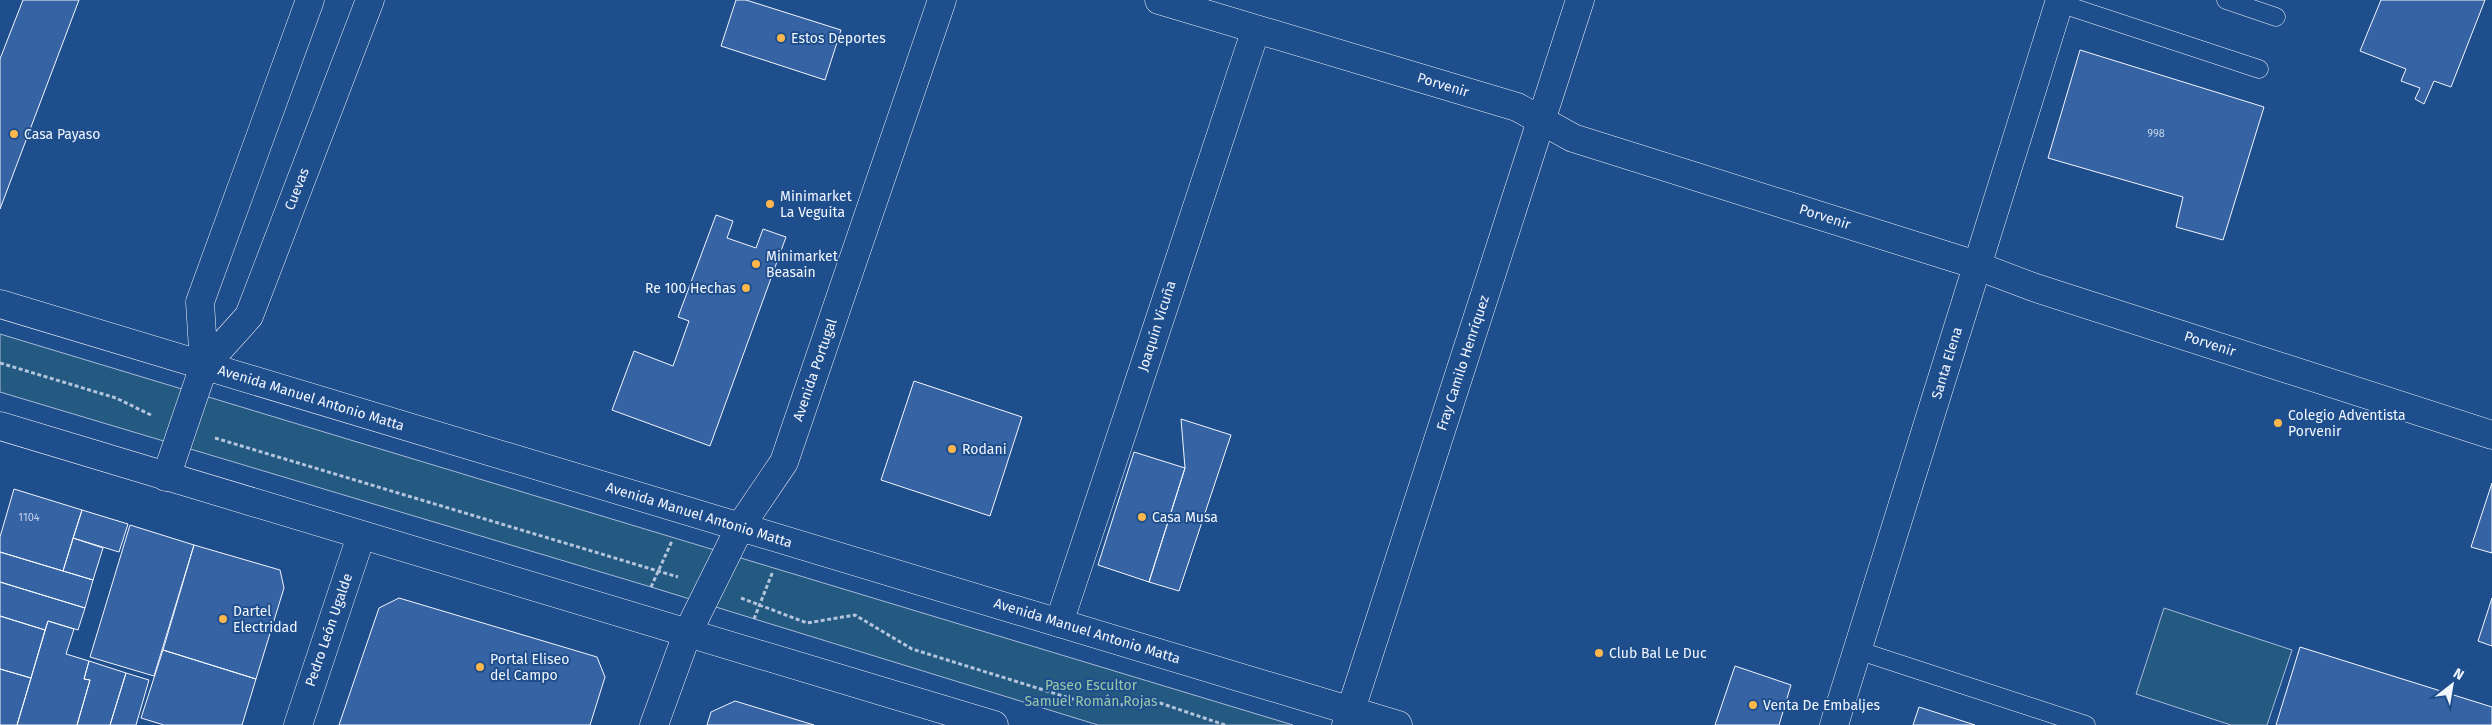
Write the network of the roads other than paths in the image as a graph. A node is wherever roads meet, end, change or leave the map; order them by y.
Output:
1 (310, 0) edge
2 (370, 0) edge
3 (942, 0) edge
4 (1159, 0) edge
5 (1580, 0) edge
6 (2226, 0) edge
7 (2060, 1) edge
8 (2276, 17) dead end
9 (1256, 29) junction
10 (2259, 69) dead end
11 (1542, 121) junction
12 (1977, 267) junction
13 (0, 304) edge
14 (204, 366) junction
15 (0, 426) edge
16 (2492, 435) edge
17 (166, 476) junction
18 (740, 527) junction
19 (361, 536) junction
20 (1059, 623) junction
21 (687, 634) junction
22 (1857, 650) junction
23 (1349, 718) edge
24 (298, 725) edge
25 (654, 725) edge
26 (992, 725) edge
27 (1398, 725) edge
28 (1834, 725) edge
29 (2086, 725) edge

1 - 14 street, Cuevas
2 - 14 street, Cuevas
3 - 18 street, Avenida Portugal
4 - 9 street, Porvenir
5 - 11 street, Fray Camilo Henríquez
6 - 8 lane
7 - 10 lane
7 - 12 street, Santa Elena
9 - 11 street, Porvenir
9 - 20 street, Joaquín Vicuña
11 - 12 street, Porvenir
11 - 23 street, Fray Camilo Henríquez
12 - 16 street, Porvenir
12 - 22 street, Santa Elena
13 - 14 street, Avenida Manuel Antonio Matta
14 - 17 street, Cuevas
14 - 18 street, Avenida Manuel Antonio Matta
15 - 17 street
17 - 19 street
18 - 20 street, Avenida Manuel Antonio Matta
18 - 21 street, Avenida Portugal
19 - 21 street
19 - 24 street, Pedro León Ugalde
20 - 23 street, Avenida Manuel Antonio Matta
21 - 25 street, Avenida Portugal
21 - 26 street
22 - 28 street, Santa Elena
22 - 29 lane
23 - 27 street, Avenida Manuel Antonio Matta

